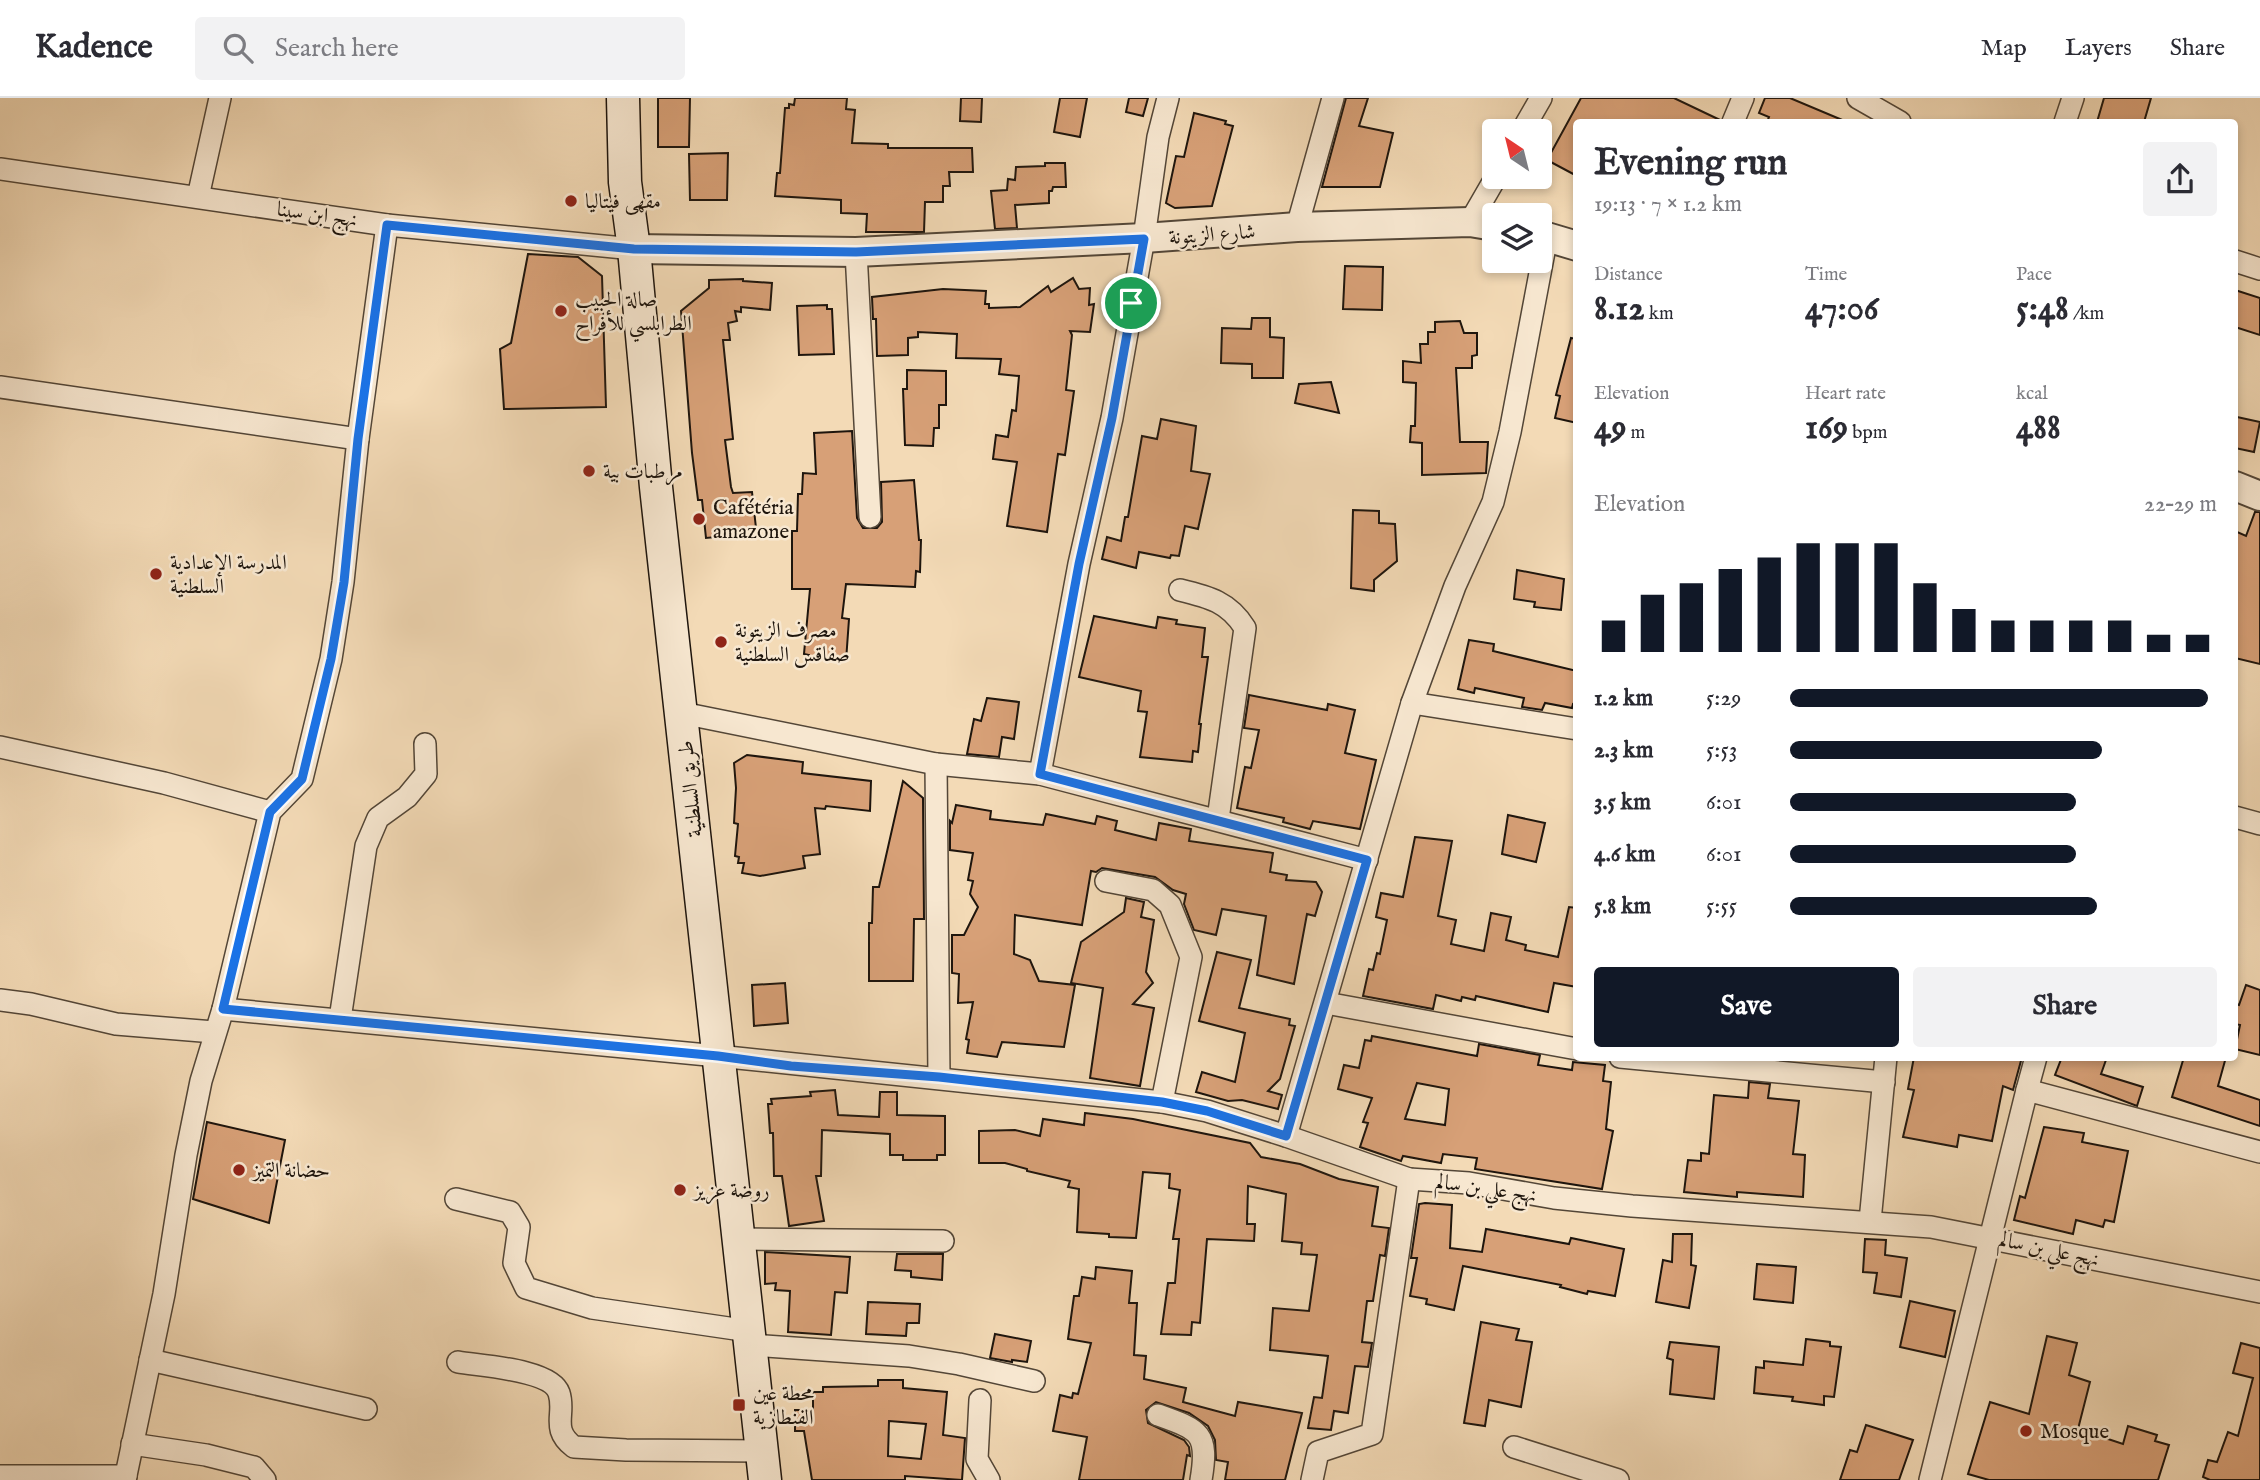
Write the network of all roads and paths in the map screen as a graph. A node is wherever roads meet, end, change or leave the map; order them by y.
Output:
1 (220, 98) edge
2 (623, 98) edge
3 (1168, 98) edge
4 (1334, 98) edge
5 (1541, 98) edge
6 (1743, 98) edge
7 (1858, 98) edge
8 (2073, 98) edge
9 (1529, 119) edge
10 (1734, 119) edge
11 (1895, 119) edge
12 (2066, 119) edge
13 (0, 169) edge
14 (198, 197) junction
15 (1482, 224) edge
16 (387, 225) junction
17 (1297, 227) junction
18 (1552, 238) edge
19 (1144, 239) junction
20 (1573, 245) edge
21 (634, 249) junction
22 (856, 252) junction
23 (2238, 262) edge
24 (2260, 270) edge
25 (1537, 273) edge
26 (0, 387) edge
27 (358, 439) junction
28 (2238, 487) edge
29 (2260, 496) edge
30 (870, 517) dead end
31 (1180, 590) dead end
32 (1412, 703) junction
33 (682, 713) junction
34 (1573, 728) edge
35 (425, 744) dead end
36 (0, 747) edge
37 (936, 764) junction
38 (1040, 774) junction
39 (270, 812) junction
40 (2238, 818) edge
41 (1219, 819) junction
42 (2260, 824) edge
43 (1367, 860) junction
44 (1106, 881) dead end
45 (0, 1000) edge
46 (1326, 1003) junction
47 (223, 1009) junction
48 (340, 1019) junction
49 (214, 1032) junction
50 (1573, 1048) edge
51 (718, 1056) junction
52 (1662, 1061) edge
53 (1886, 1061) edge
54 (2035, 1061) edge
55 (939, 1077) junction
56 (1884, 1082) junction
57 (2027, 1090) junction
58 (1162, 1102) junction
59 (1286, 1136) junction
60 (2260, 1152) edge
61 (1409, 1179) junction
62 (456, 1199) dead end
63 (1870, 1221) junction
64 (1992, 1237) junction
65 (739, 1239) junction
66 (943, 1241) dead end
67 (2260, 1292) edge
68 (750, 1338) junction
69 (150, 1360) junction
70 (458, 1362) dead end
71 (1034, 1381) dead end
72 (980, 1400) dead end
73 (366, 1409) dead end
74 (1158, 1415) dead end
75 (132, 1444) junction
76 (1514, 1447) dead end
77 (763, 1465) edge
78 (0, 1476) edge
79 (126, 1478) edge
80 (265, 1480) edge
81 (989, 1480) edge
82 (1201, 1480) edge
83 (1312, 1480) edge
84 (1618, 1480) edge
85 (1930, 1480) edge

1 - 14 street
2 - 21 main road, طريق السلطنية
3 - 19 street
4 - 17 street
5 - 9 street
6 - 10 street
7 - 11 street
8 - 12 street
13 - 14 street, نهج ابن سينا
14 - 16 street, نهج ابن سينا
15 - 17 street, شارع الزيتونة
16 - 21 street, نهج ابن سينا
16 - 27 street
17 - 19 street, شارع الزيتونة
18 - 20 street
19 - 22 street, شارع الزيتونة
19 - 38 street
21 - 22 street, شارع الزيتونة
21 - 33 main road, طريق السلطنية
22 - 30 street
23 - 24 street
25 - 32 street
26 - 27 street
27 - 39 street
28 - 29 street
31 - 41 street
32 - 34 street
32 - 43 street
33 - 37 street
33 - 51 main road, طريق السلطنية
35 - 48 street
36 - 39 street
37 - 38 street
37 - 55 street
38 - 41 street
39 - 47 street
40 - 42 street
41 - 43 street
43 - 46 street
44 - 58 street
45 - 49 street
46 - 50 street
46 - 59 street
47 - 48 street, نهج علي بن سالم
47 - 49 street
48 - 51 street, نهج علي بن سالم
49 - 69 street
51 - 55 street, نهج علي بن سالم
51 - 65 main road, طريق السلطنية
52 - 56 street
53 - 56 street
54 - 57 street
55 - 58 street, نهج علي بن سالم
56 - 63 street
57 - 60 street
57 - 64 street
58 - 59 street, نهج علي بن سالم
59 - 61 street, نهج علي بن سالم
61 - 63 street, نهج علي بن سالم
61 - 83 street
62 - 68 street
63 - 64 street, نهج علي بن سالم
64 - 67 street, نهج علي بن سالم
64 - 85 street
65 - 66 street
65 - 68 main road, طريق السلطنية
68 - 71 street
68 - 77 main road, طريق السلطنية
69 - 73 street
69 - 75 street
70 - 77 street
72 - 81 street
74 - 82 street
75 - 79 street
75 - 80 street
76 - 84 street
78 - 79 street

